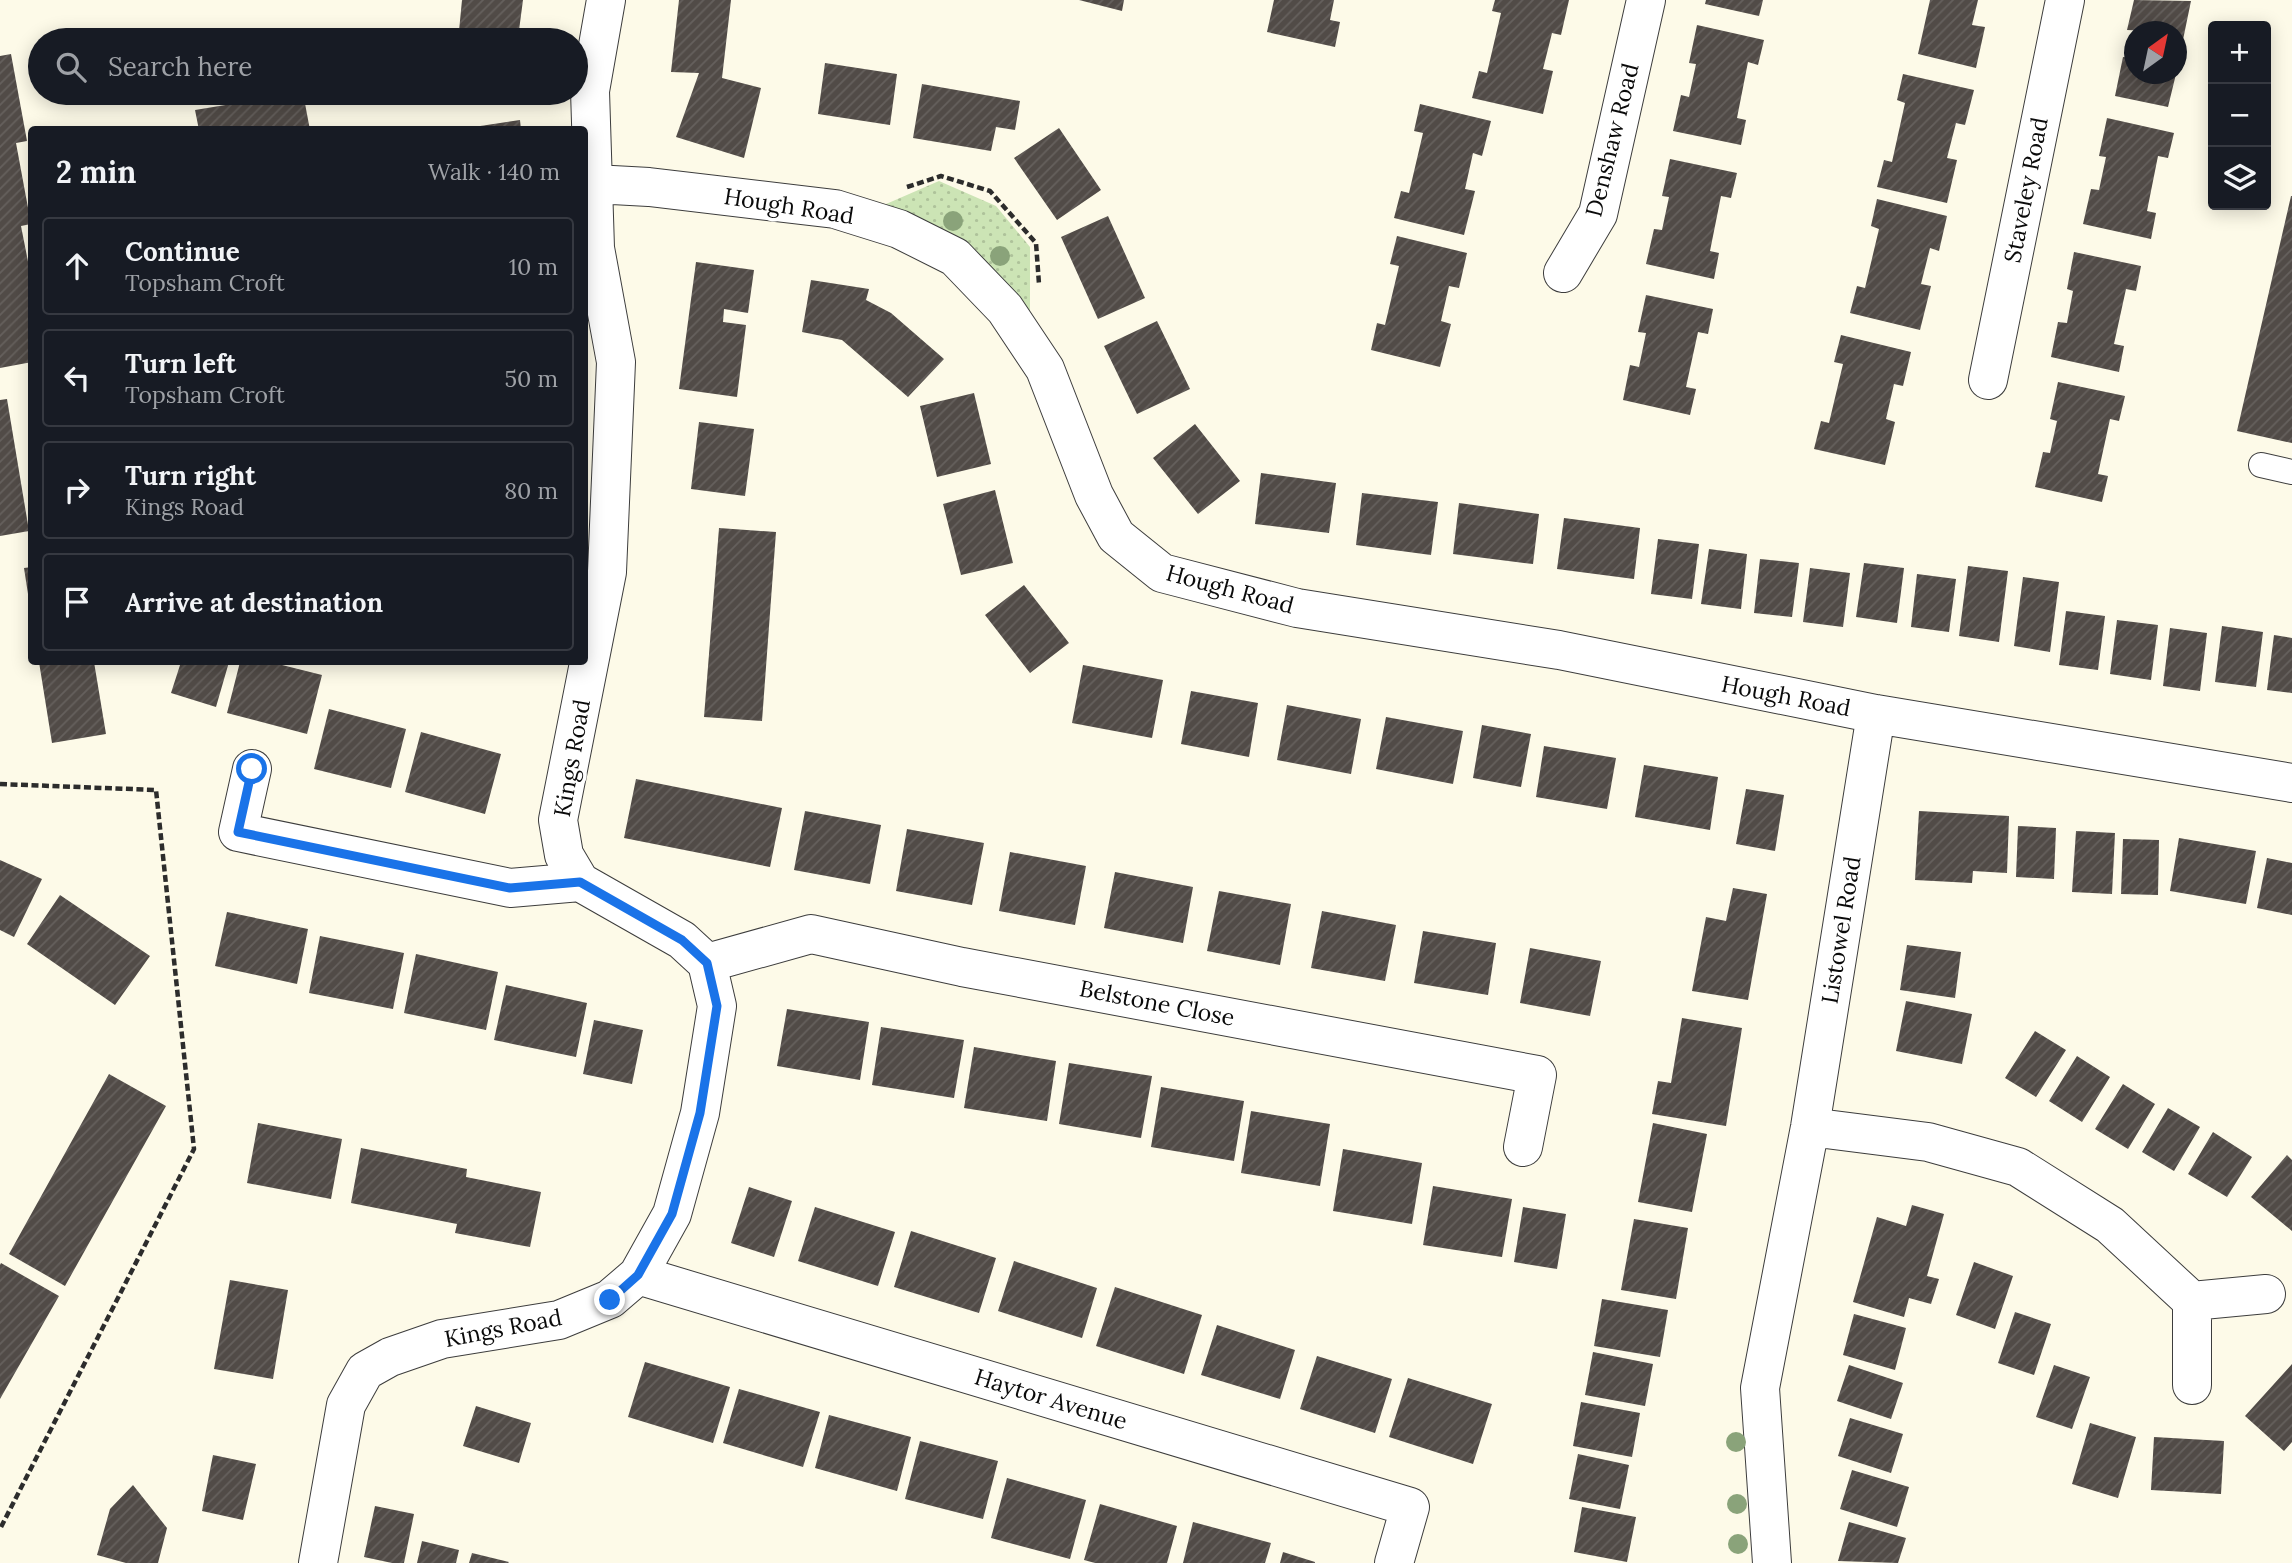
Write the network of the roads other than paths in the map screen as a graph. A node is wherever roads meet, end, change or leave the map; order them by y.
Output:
1 (606, 0) edge
2 (1646, 0) edge
3 (2065, 0) edge
4 (594, 184) junction
5 (590, 249) edge
6 (1563, 274) dead end
7 (1988, 380) dead end
8 (2261, 465) dead end
9 (2292, 472) edge
10 (1876, 714) junction
11 (252, 769) dead end
12 (2292, 783) edge
13 (580, 882) junction
14 (707, 963) junction
15 (1810, 1127) junction
16 (1523, 1147) dead end
17 (638, 1275) junction
18 (2266, 1294) dead end
19 (2192, 1301) junction
20 (2192, 1385) dead end
21 (318, 1563) edge
22 (1394, 1563) edge
23 (1772, 1563) edge

1 - 4 street, Kings Road
2 - 6 street, Denshaw Road
3 - 7 street, Staveley Road
4 - 5 street, Kings Road
4 - 10 street, Hough Road
5 - 13 street, Kings Road
8 - 9 lane
10 - 12 street
10 - 15 street, Listowel Road
11 - 13 street
13 - 14 street
14 - 16 street, Belstone Close
14 - 17 street, Kings Road
15 - 19 street
15 - 23 street, Listowel Road
17 - 21 street, Kings Road
17 - 22 street, Haytor Avenue
18 - 19 street
19 - 20 street

